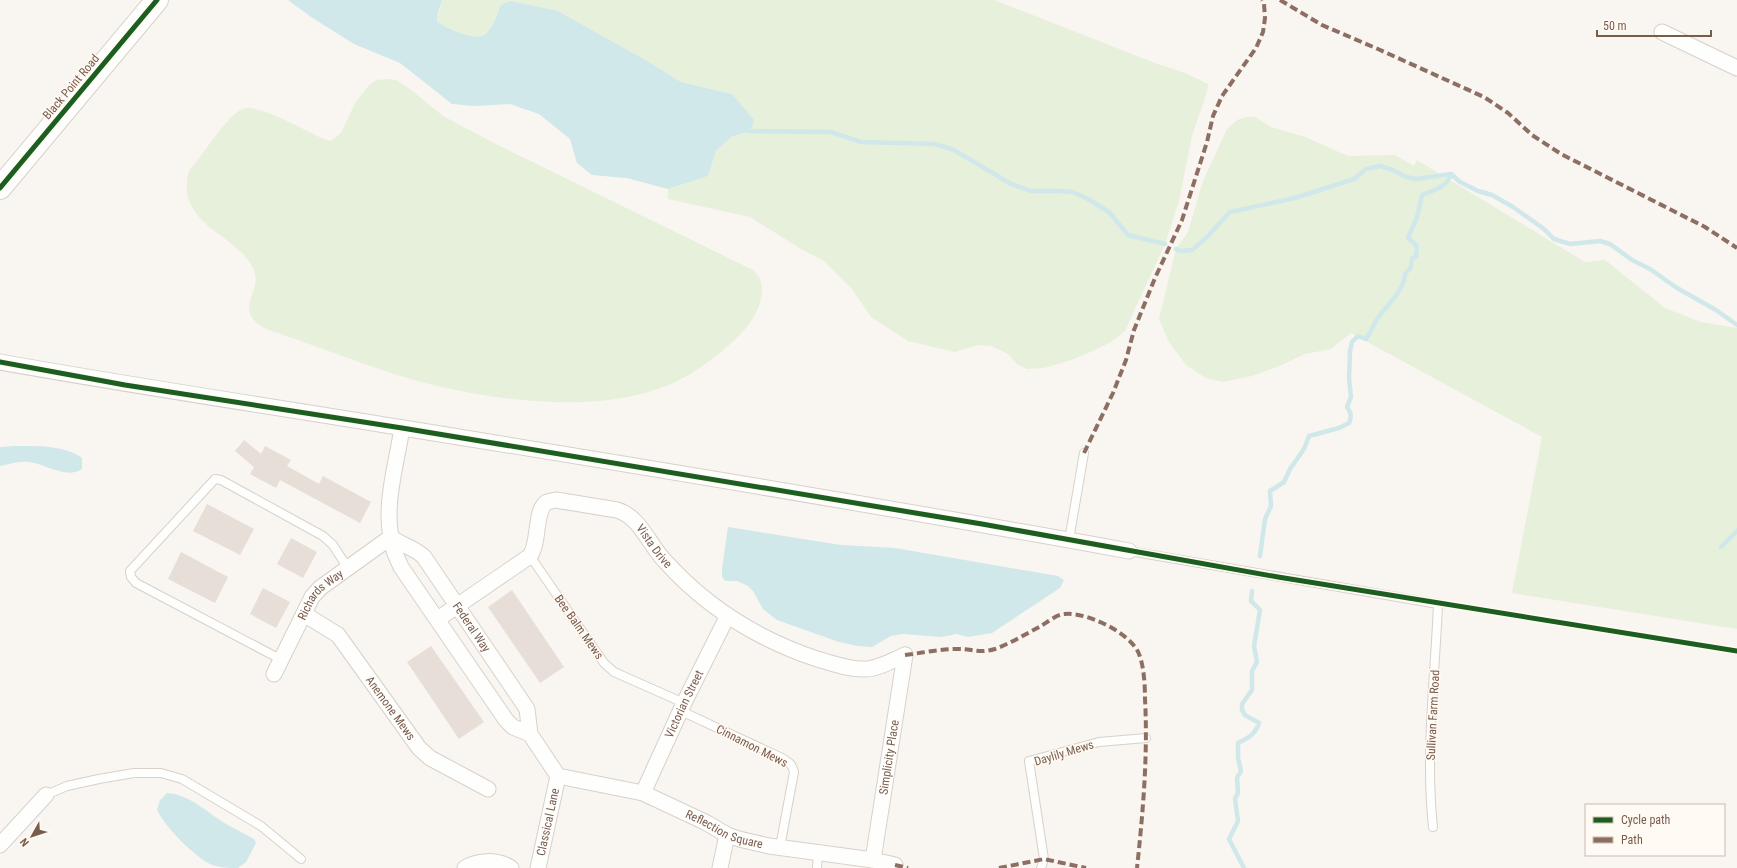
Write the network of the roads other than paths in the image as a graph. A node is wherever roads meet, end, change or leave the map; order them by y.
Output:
1 (157, 0) edge
2 (1662, 32) dead end
3 (1737, 68) edge
4 (0, 188) edge
5 (0, 362) edge
6 (402, 428) junction
7 (1084, 453) dead end
8 (392, 536) junction
9 (1069, 540) junction
10 (1129, 551) joint
11 (530, 556) junction
12 (347, 568) junction
13 (457, 606) junction
14 (304, 614) junction
15 (727, 616) junction
16 (438, 619) junction
17 (905, 655) joint
18 (282, 660) junction
19 (274, 674) dead end
20 (682, 707) junction
21 (530, 734) junction
22 (1146, 738) dead end
23 (558, 776) junction
24 (488, 789) dead end
25 (643, 793) junction
26 (46, 796) joint
27 (1433, 827) dead end
28 (727, 835) junction
29 (0, 845) edge
30 (780, 847) junction
31 (818, 852) junction
32 (301, 859) dead end
33 (873, 860) junction
34 (895, 865) dead end
35 (465, 868) edge
36 (511, 868) edge
37 (538, 868) edge
38 (720, 868) edge
39 (817, 868) edge
40 (1041, 868) edge

1 - 4 main road, Black Point Road
2 - 3 street
5 - 6 street
6 - 8 street, Federal Way
6 - 9 street
7 - 9 lane
8 - 12 street, Richards Way
8 - 13 street, Federal Way
8 - 16 street, Federal Way
9 - 10 street
10 - 27 lane, Sullivan Farm Road
11 - 13 street
11 - 15 street, Vista Drive
11 - 20 lane, Bee Balm Mews
12 - 14 street, Richards Way
12 - 18 lane
13 - 16 street
13 - 21 street, Federal Way
14 - 18 street, Richards Way
14 - 24 street, Anemone Mews
15 - 17 street, Vista Drive
15 - 20 street, Victorian Street
16 - 21 street, Federal Way
17 - 33 street, Simplicity Place
18 - 19 street, Richards Way
20 - 25 street, Victorian Street
20 - 30 lane, Cinnamon Mews
21 - 23 street, Federal Way
22 - 40 lane, Daylily Mews
23 - 25 street, Reflection Square
23 - 37 street, Classical Lane
25 - 28 street, Reflection Square
26 - 29 street
26 - 32 lane
28 - 30 street, Reflection Square
28 - 38 street
30 - 31 street, Reflection Square
31 - 33 street, Reflection Square
31 - 39 lane
33 - 34 street, Reflection Square
35 - 36 street

